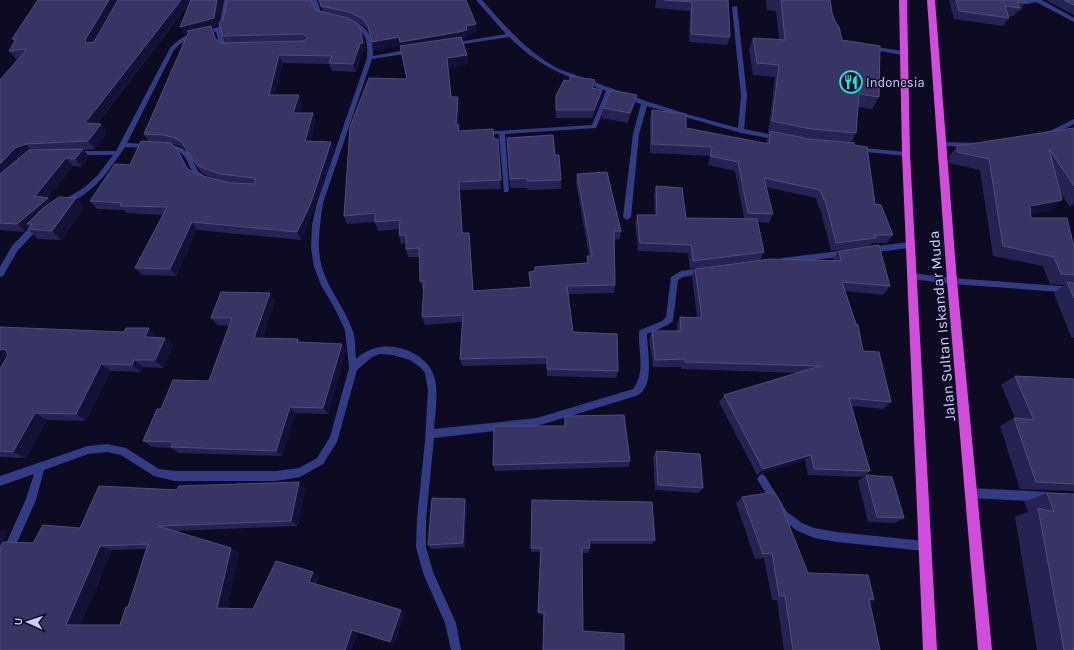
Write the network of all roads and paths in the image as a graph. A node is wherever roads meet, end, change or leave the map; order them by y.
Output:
1 (226, 0) edge
2 (314, 0) edge
3 (479, 0) edge
4 (903, 0) edge
5 (931, 0) edge
6 (1003, 0) edge
7 (1039, 0) edge
8 (735, 7) dead end
9 (330, 19) edge
10 (1074, 20) edge
11 (342, 21) edge
12 (218, 30) junction
13 (510, 35) junction
14 (448, 45) edge
15 (864, 47) edge
16 (236, 48) edge
17 (417, 50) edge
18 (903, 53) junction
19 (370, 58) junction
20 (609, 90) junction
21 (644, 104) junction
22 (1074, 121) edge
23 (741, 131) junction
24 (502, 132) junction
25 (479, 133) edge
26 (1039, 135) edge
27 (784, 140) edge
28 (941, 144) junction
29 (989, 144) edge
30 (123, 145) junction
31 (851, 149) edge
32 (66, 153) edge
33 (118, 154) junction
34 (906, 154) junction
35 (214, 182) edge
36 (506, 190) dead end
37 (60, 206) edge
38 (627, 216) dead end
39 (42, 220) edge
40 (910, 245) junction
41 (776, 262) edge
42 (713, 270) edge
43 (0, 274) edge
44 (911, 276) junction
45 (952, 281) junction
46 (1074, 290) edge
47 (353, 368) junction
48 (430, 434) junction
49 (40, 467) junction
50 (762, 479) edge
51 (0, 481) edge
52 (971, 493) junction
53 (1058, 497) edge
54 (924, 546) junction
55 (0, 568) edge
56 (456, 650) edge
57 (930, 650) edge
58 (985, 650) edge

1 - 12 street
2 - 9 street
3 - 13 street
4 - 18 highway, Jalan Sultan Iskandar Muda
5 - 28 highway, Jalan Sultan Iskandar Muda
6 - 7 street
7 - 10 street
8 - 23 street
11 - 19 street
12 - 16 street
12 - 30 street
13 - 14 street
13 - 20 street
15 - 18 street
17 - 19 street
18 - 34 highway, Jalan Sultan Iskandar Muda
19 - 47 street
20 - 21 street
20 - 24 street
21 - 23 street
21 - 38 street
22 - 26 street
23 - 27 street
24 - 25 street
24 - 36 street
28 - 29 street
28 - 45 highway, Jalan Sultan Iskandar Muda
30 - 33 street
30 - 35 street
31 - 34 street
32 - 33 street
33 - 37 street
34 - 40 highway, Jalan Sultan Iskandar Muda
39 - 43 street
40 - 41 street
40 - 44 highway, Jalan Sultan Iskandar Muda
42 - 48 street
44 - 45 street
44 - 54 highway, Jalan Sultan Iskandar Muda
45 - 46 street
45 - 52 highway, Jalan Sultan Iskandar Muda
47 - 48 street
47 - 49 street
48 - 56 street
49 - 51 street
49 - 55 street
50 - 54 street
52 - 53 street
52 - 58 highway, Jalan Sultan Iskandar Muda
54 - 57 highway, Jalan Sultan Iskandar Muda

